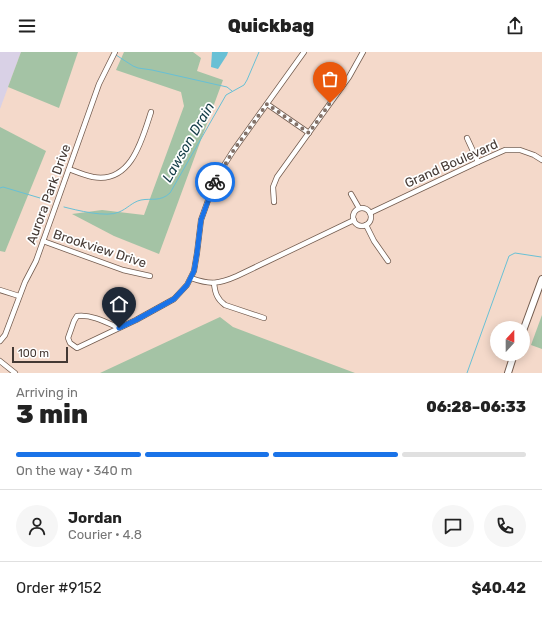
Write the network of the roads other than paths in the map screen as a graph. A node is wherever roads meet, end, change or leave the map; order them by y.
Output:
1 (115, 52) edge
2 (304, 52) edge
3 (364, 52) edge
4 (267, 104) junction
5 (151, 112) dead end
6 (309, 133) junction
7 (467, 138) dead end
8 (542, 160) edge
9 (478, 162) junction
10 (69, 169) junction
11 (351, 194) dead end
12 (274, 202) dead end
13 (359, 208) junction
14 (370, 213) junction
15 (354, 220) junction
16 (366, 225) junction
17 (43, 241) junction
18 (388, 261) dead end
19 (150, 276) dead end
20 (191, 278) junction
21 (542, 278) edge
22 (214, 283) junction
23 (0, 290) edge
24 (19, 296) junction
25 (264, 318) dead end
26 (527, 321) edge
27 (119, 328) junction
28 (0, 341) edge
29 (0, 361) edge
30 (512, 361) edge
31 (15, 373) edge
32 (508, 373) edge

1 - 10 street, Aurora Park Drive
2 - 4 street
3 - 6 street
4 - 6 street
4 - 20 street
5 - 10 street
6 - 12 street
7 - 9 street
8 - 9 street, Grand Boulevard
9 - 14 street, Grand Boulevard
10 - 17 street, Aurora Park Drive
11 - 13 street
13 - 14 street
13 - 15 street
14 - 16 street
15 - 16 street
15 - 22 street
16 - 18 street
17 - 19 street, Brookview Drive
17 - 24 street, Aurora Park Drive
20 - 22 street
20 - 27 street
21 - 26 main road
22 - 25 street
23 - 24 street
24 - 28 street, Aurora Park Drive
27 - 27 street
29 - 31 street
30 - 32 main road

